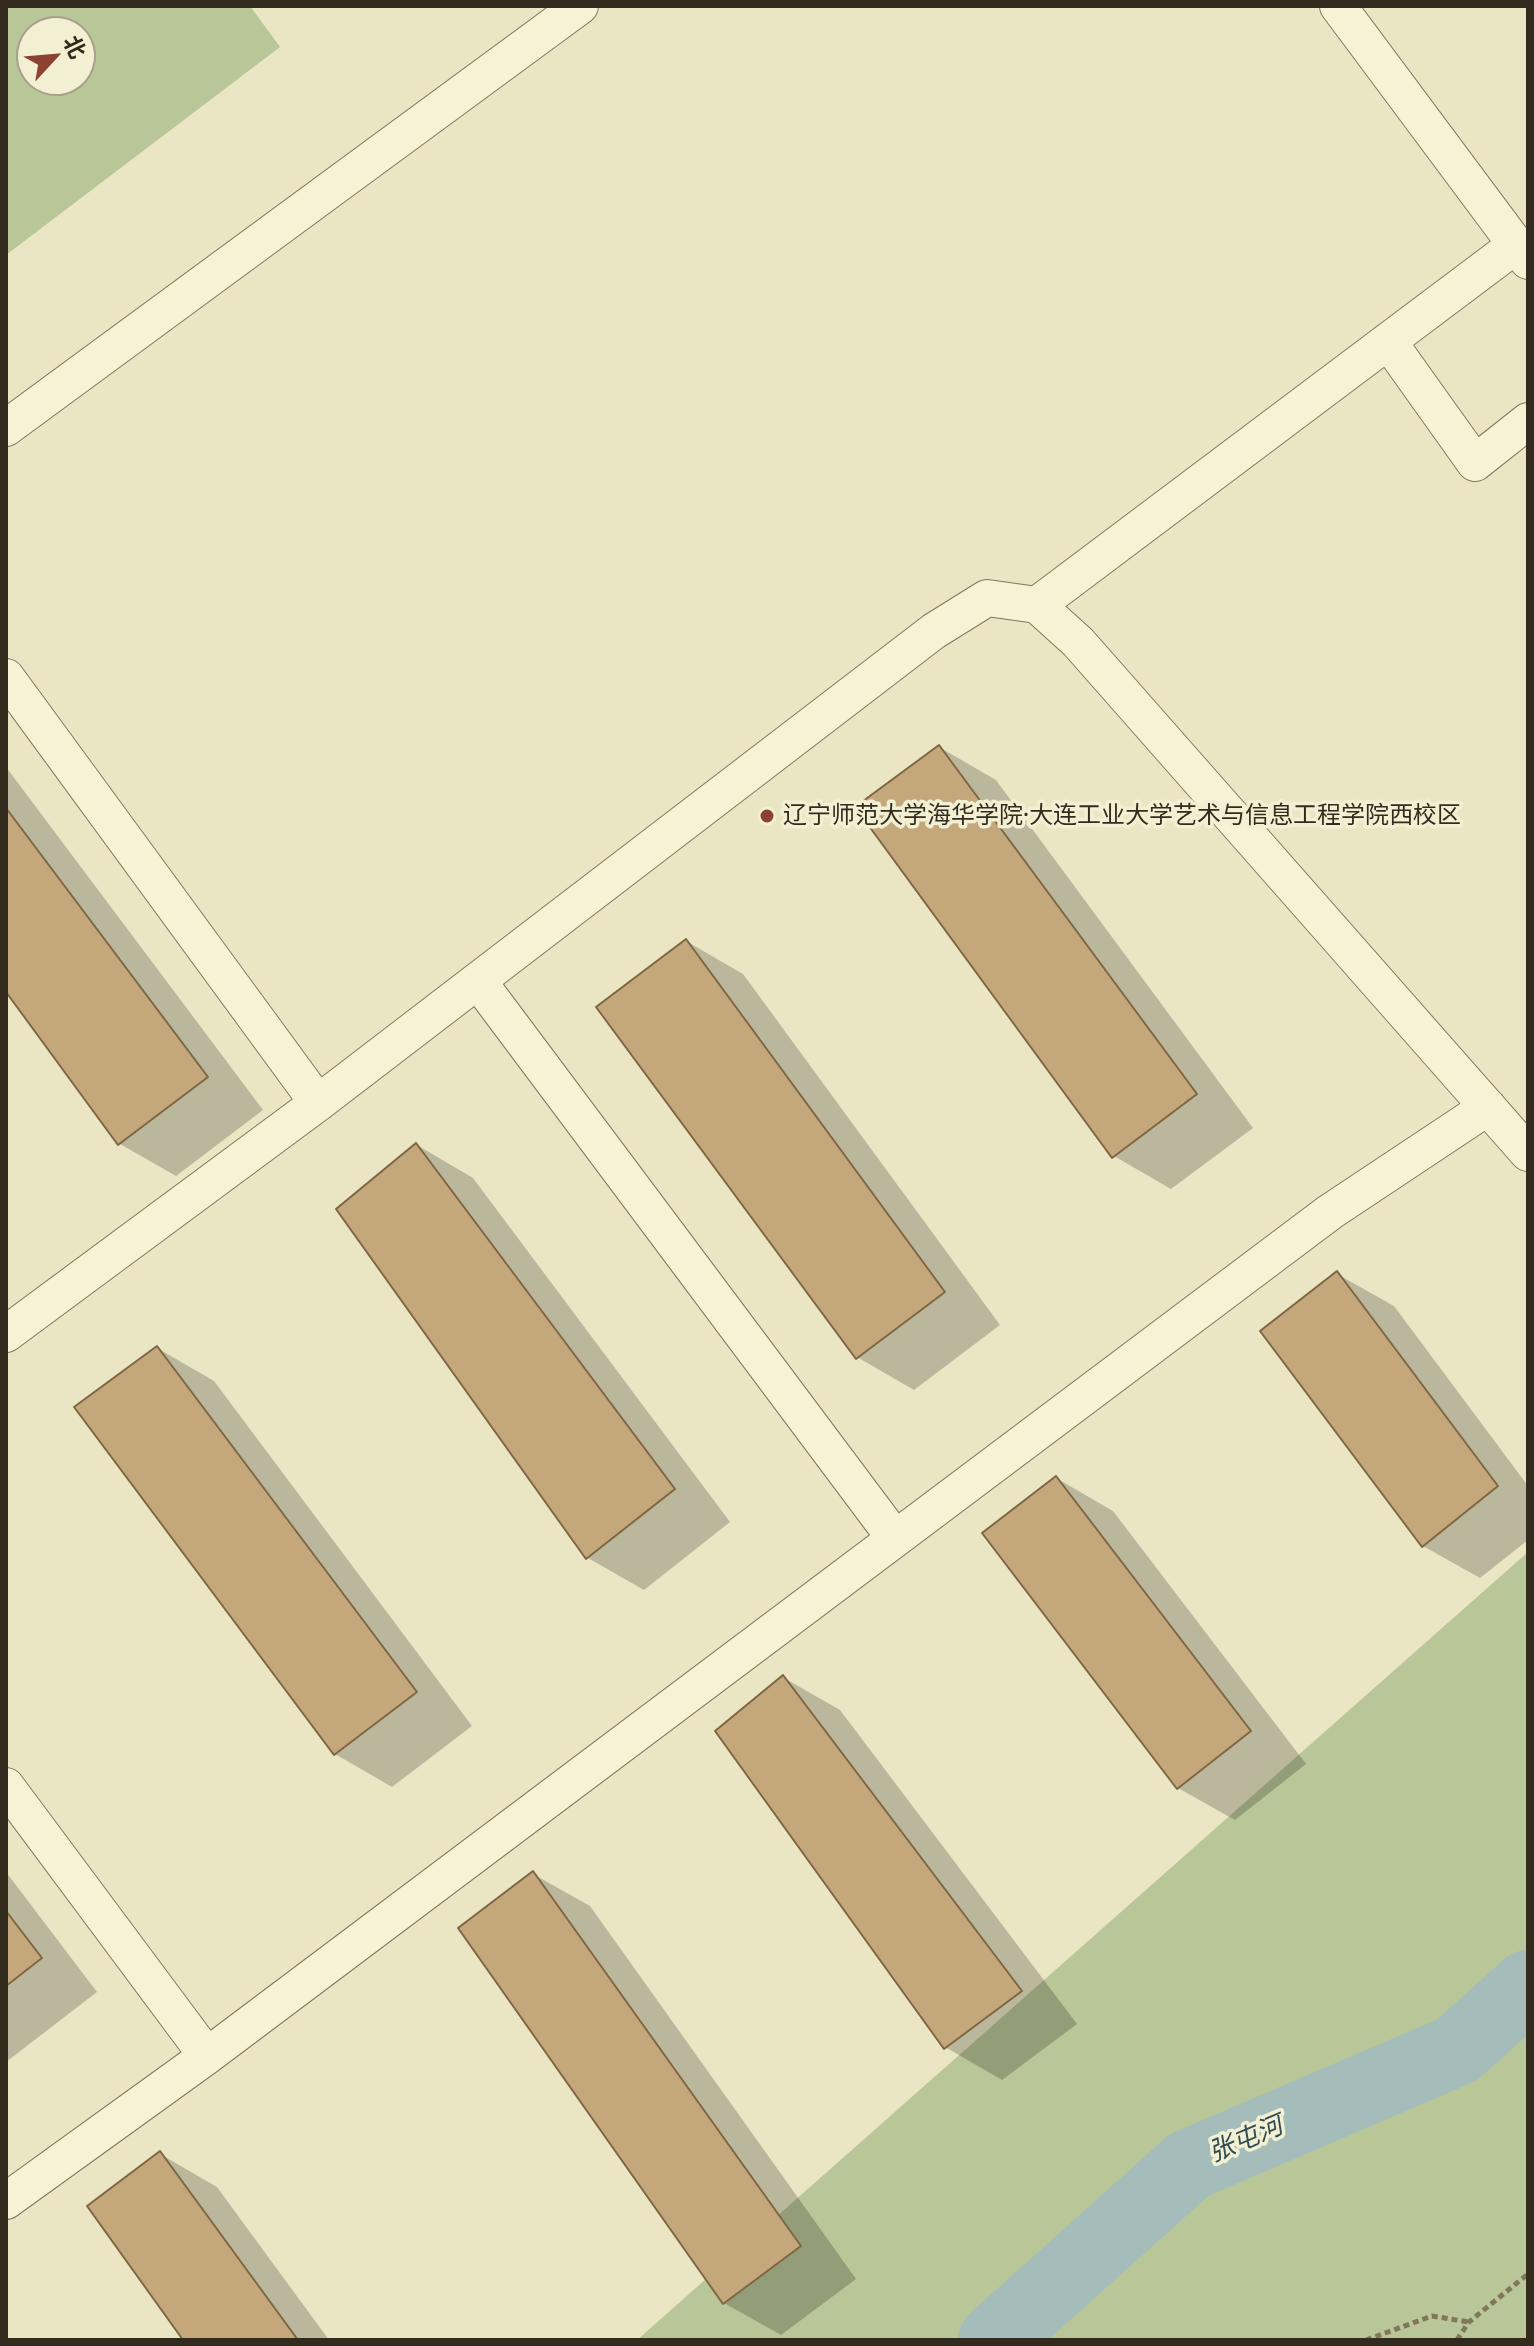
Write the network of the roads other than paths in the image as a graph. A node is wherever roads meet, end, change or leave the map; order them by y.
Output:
1 (580, 6) edge
2 (1338, 6) edge
3 (1522, 253) edge
4 (1388, 341) junction
5 (1528, 421) edge
6 (6, 428) edge
7 (1037, 605) junction
8 (6, 677) edge
9 (478, 981) junction
10 (318, 1103) junction
11 (1488, 1107) junction
12 (1528, 1153) edge
13 (6, 1334) edge
14 (894, 1537) junction
15 (6, 1786) edge
16 (207, 2056) junction
17 (6, 2201) edge

1 - 6 street
2 - 3 street
3 - 4 street
4 - 5 street
4 - 7 street
7 - 9 street
7 - 11 street
8 - 10 street
9 - 10 street
9 - 14 street
10 - 13 street
11 - 12 street
11 - 14 street
14 - 16 street
15 - 16 street
16 - 17 street

